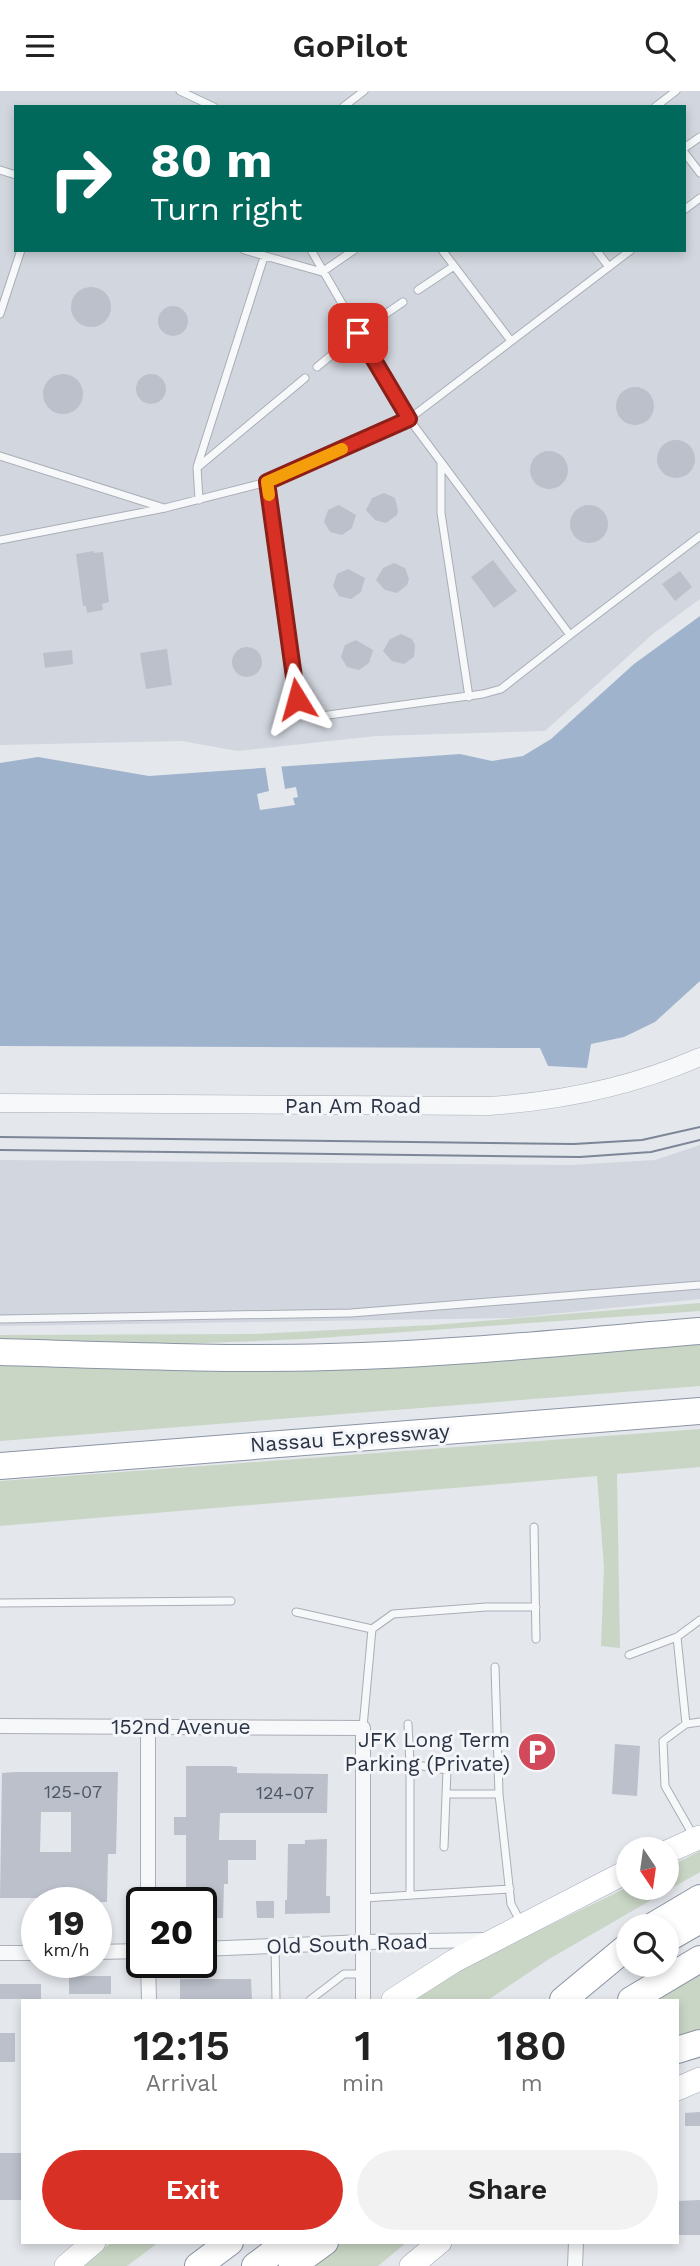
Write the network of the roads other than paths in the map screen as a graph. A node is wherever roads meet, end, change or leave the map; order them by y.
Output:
1 (183, 91) edge
2 (364, 91) edge
3 (676, 91) edge
4 (211, 105) edge
5 (346, 105) edge
6 (658, 105) edge
7 (700, 137) edge
8 (686, 148) edge
9 (686, 153) edge
10 (700, 173) edge
11 (19, 252) edge
12 (250, 252) edge
13 (312, 252) edge
14 (351, 252) edge
15 (444, 252) edge
16 (598, 252) edge
17 (628, 252) edge
18 (264, 257) junction
19 (454, 266) junction
20 (609, 267) junction
21 (322, 272) junction
22 (418, 291) dead end
23 (403, 302) dead end
24 (0, 314) edge
25 (358, 333) junction
26 (511, 341) junction
27 (317, 367) dead end
28 (305, 378) dead end
29 (409, 419) junction
30 (0, 456) edge
31 (441, 463) junction
32 (197, 467) junction
33 (267, 482) junction
34 (200, 500) junction
35 (165, 508) junction
36 (700, 536) edge
37 (0, 540) edge
38 (570, 635) junction
39 (468, 697) junction
40 (700, 1058) edge
41 (0, 1103) edge
42 (700, 1285) edge
43 (0, 1319) edge
44 (700, 1331) edge
45 (0, 1352) edge
46 (700, 1411) edge
47 (0, 1466) edge
48 (534, 1527) dead end
49 (231, 1601) dead end
50 (0, 1603) edge
51 (536, 1607) junction
52 (296, 1612) dead end
53 (700, 1619) edge
54 (372, 1629) junction
55 (677, 1636) junction
56 (536, 1639) dead end
57 (629, 1655) dead end
58 (495, 1667) dead end
59 (700, 1722) edge
60 (408, 1724) dead end
61 (687, 1724) junction
62 (0, 1726) edge
63 (148, 1727) junction
64 (363, 1728) junction
65 (410, 1764) junction
66 (446, 1794) junction
67 (499, 1794) junction
68 (698, 1838) edge
69 (444, 1847) dead end
70 (679, 1847) edge
71 (616, 1877) edge
72 (148, 1887) edge
73 (510, 1889) junction
74 (410, 1895) junction
75 (364, 1898) junction
76 (700, 1898) edge
77 (673, 1914) edge
78 (700, 1920) edge
79 (522, 1925) junction
80 (679, 1932) edge
81 (494, 1940) junction
82 (364, 1942) junction
83 (275, 1946) junction
84 (217, 1948) edge
85 (0, 1953) edge
86 (21, 1953) edge
87 (616, 1956) edge
88 (700, 1959) edge
89 (616, 1969) edge
90 (363, 1974) junction
91 (148, 1978) edge
92 (149, 1999) edge
93 (276, 1999) edge
94 (311, 1999) edge
95 (363, 1999) edge
96 (395, 1999) edge
97 (566, 1999) edge
98 (567, 1999) edge
99 (633, 1999) edge
100 (700, 2043) edge
101 (679, 2049) edge
102 (700, 2079) edge
103 (679, 2088) edge
104 (92, 2244) edge
105 (227, 2244) edge
106 (284, 2244) edge
107 (322, 2244) edge
108 (438, 2244) edge
109 (576, 2244) edge
110 (66, 2266) edge
111 (198, 2266) edge
112 (255, 2266) edge
113 (292, 2266) edge
114 (411, 2266) edge
115 (575, 2266) edge

1 - 4 lane
2 - 5 lane
3 - 6 lane
7 - 8 lane
9 - 10 lane
11 - 24 lane
12 - 18 lane
13 - 21 lane
14 - 21 lane
15 - 19 lane
16 - 20 lane
17 - 20 lane
18 - 21 lane
18 - 32 lane
19 - 22 lane
19 - 26 lane
20 - 26 lane
21 - 25 lane
23 - 25 lane
25 - 27 lane
25 - 29 lane
26 - 29 lane
28 - 32 lane
29 - 31 lane
29 - 33 lane
30 - 35 lane
31 - 38 lane
31 - 39 lane
32 - 34 lane
33 - 34 lane
33 - 39 lane
34 - 35 lane
35 - 37 lane
36 - 38 lane
38 - 39 lane
40 - 41 street, Pan Am Road
42 - 43 lane
44 - 45 highway
46 - 47 highway, Nassau Expressway
48 - 51 lane
49 - 50 lane
51 - 54 lane
51 - 56 lane
52 - 54 lane
53 - 55 lane
54 - 64 lane
55 - 57 lane
55 - 61 lane
58 - 67 lane
59 - 61 lane
60 - 65 lane
61 - 68 lane
62 - 63 street, 152nd Avenue
63 - 64 street, 152nd Avenue
63 - 72 street
64 - 75 street
65 - 66 lane
65 - 74 lane
66 - 67 lane
66 - 69 lane
67 - 73 lane
68 - 70 main road
71 - 79 main road
73 - 74 lane
73 - 79 lane
74 - 75 lane
75 - 82 street
76 - 77 highway
78 - 80 highway
79 - 81 main road
81 - 82 street, Old South Road
81 - 96 main road
82 - 83 street, Old South Road
82 - 90 street
83 - 84 street, Old South Road
83 - 93 lane
85 - 86 street
87 - 97 highway
88 - 99 highway
89 - 98 highway
90 - 94 lane
90 - 95 street
91 - 92 street
100 - 101 highway
102 - 103 main road
104 - 110 main road
105 - 111 highway
106 - 112 highway
107 - 113 highway
108 - 114 main road
109 - 115 street

